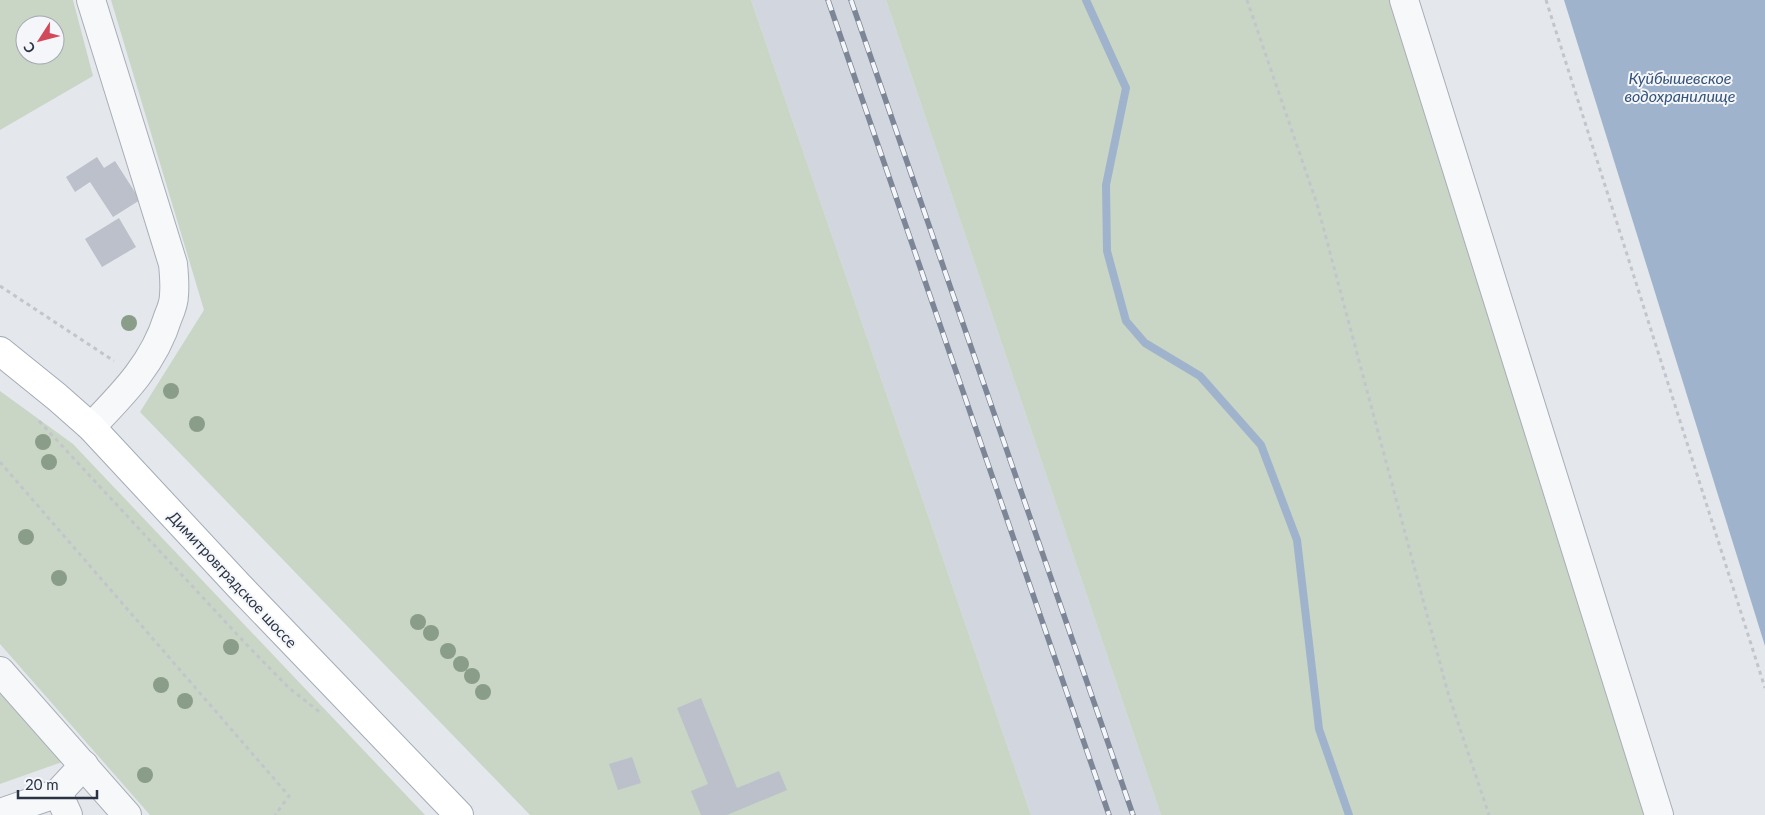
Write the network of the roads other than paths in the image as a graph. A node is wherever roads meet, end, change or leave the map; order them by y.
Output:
1 (91, 0) edge
2 (1404, 0) edge
3 (0, 351) edge
4 (91, 428) junction
5 (0, 671) edge
6 (84, 765) junction
7 (63, 804) edge
8 (0, 813) edge
9 (127, 815) edge
10 (459, 815) edge
11 (1659, 815) edge

1 - 4 street
2 - 11 street
3 - 4 main road, Димитровградское шоссе
4 - 10 main road, Димитровградское шоссе
5 - 6 street
6 - 7 street
6 - 9 street
7 - 8 street

